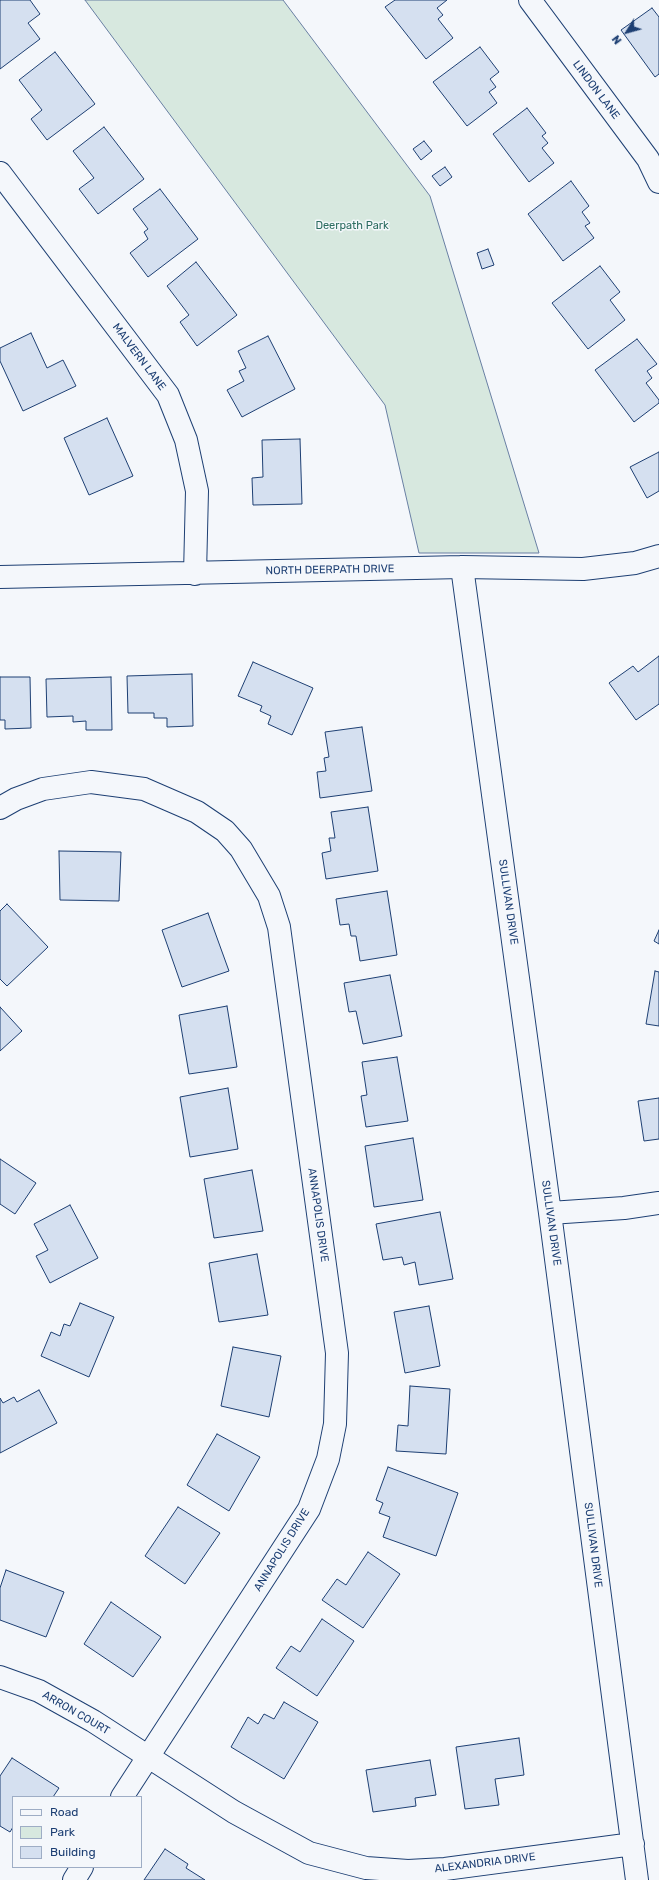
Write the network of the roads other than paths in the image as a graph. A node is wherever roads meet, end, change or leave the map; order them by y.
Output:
1 (530, 0) edge
2 (0, 172) edge
3 (659, 182) edge
4 (659, 556) edge
5 (462, 567) junction
6 (196, 574) junction
7 (0, 577) edge
8 (0, 808) edge
9 (659, 1203) edge
10 (550, 1213) junction
11 (0, 1677) edge
12 (149, 1757) junction
13 (123, 1796) edge
14 (633, 1844) junction
15 (81, 1868) edge
16 (74, 1880) edge
17 (637, 1880) edge

1 - 3 street, LINDON LANE
2 - 6 street, MALVERN LANE
4 - 5 street, NORTH DEERPATH DRIVE
5 - 6 street, NORTH DEERPATH DRIVE
5 - 10 street, SULLIVAN DRIVE
6 - 7 street, NORTH DEERPATH DRIVE
8 - 12 street, ANNAPOLIS DRIVE
9 - 10 street
10 - 14 street, SULLIVAN DRIVE
11 - 12 street, ARRON COURT
12 - 13 street, ANNAPOLIS DRIVE
12 - 14 street, ALEXANDRIA DRIVE
14 - 17 street, SULLIVAN DRIVE
15 - 16 street

